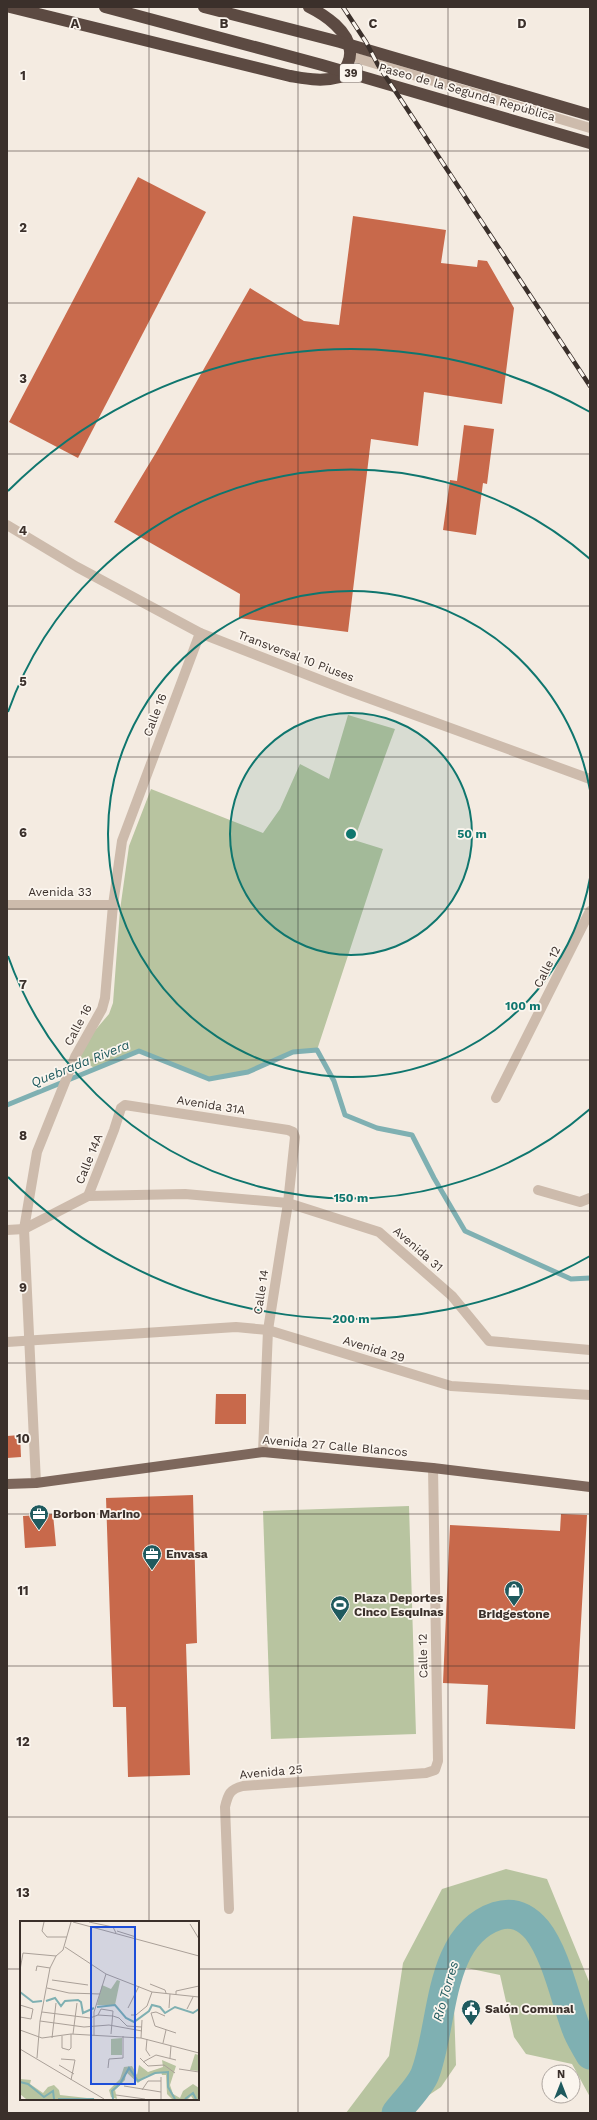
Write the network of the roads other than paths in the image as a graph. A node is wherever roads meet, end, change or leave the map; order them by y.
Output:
1 (10, 7) edge
2 (105, 7) edge
3 (204, 7) edge
4 (309, 7) edge
5 (350, 56) junction
6 (590, 115) edge
7 (590, 128) edge
8 (590, 143) edge
9 (7, 525) edge
10 (200, 633) junction
11 (590, 779) edge
12 (7, 905) edge
13 (113, 905) junction
14 (590, 911) edge
15 (496, 1098) dead end
16 (121, 1108) joint
17 (295, 1137) joint
18 (538, 1190) dead end
19 (88, 1196) junction
20 (585, 1200) edge
21 (288, 1203) junction
22 (24, 1229) junction
23 (7, 1230) edge
24 (268, 1330) junction
25 (29, 1341) junction
26 (7, 1342) edge
27 (590, 1350) edge
28 (590, 1395) edge
29 (263, 1452) junction
30 (433, 1468) junction
31 (36, 1483) junction
32 (7, 1484) edge
33 (590, 1487) edge
34 (435, 1770) joint
35 (229, 1909) dead end

1 - 5 highway
2 - 8 highway, Paseo de la Segunda República / 39
3 - 6 highway, Paseo de la Segunda República / 39
4 - 5 highway
5 - 7 street
9 - 10 street, Transversal 10 Piuses
10 - 11 street, Transversal 10 Piuses
10 - 13 street, Calle 16
12 - 13 street, Avenida 33
13 - 22 street, Calle 16
14 - 15 street, Calle 12
16 - 17 street, Avenida 31A
16 - 19 street, Calle 14A
17 - 21 street, Calle 14
18 - 20 street
19 - 21 street, Avenida 31
19 - 22 street, Calle 14A
21 - 24 street, Calle 14
21 - 27 street, Avenida 31
22 - 23 street
22 - 25 street, Calle 16
24 - 25 street, Avenida 29
24 - 28 street, Avenida 29
24 - 29 street, Calle 14
25 - 26 street, Avenida 29
25 - 31 street, Calle 16
29 - 30 main road, Avenida 27 Calle Blancos
29 - 31 main road, Avenida 27 Calle Blancos
30 - 33 main road, Avenida 27 Calle Blancos
30 - 34 street, Calle 12
31 - 32 main road, Avenida 27 Calle Blancos
34 - 35 street, Avenida 25

